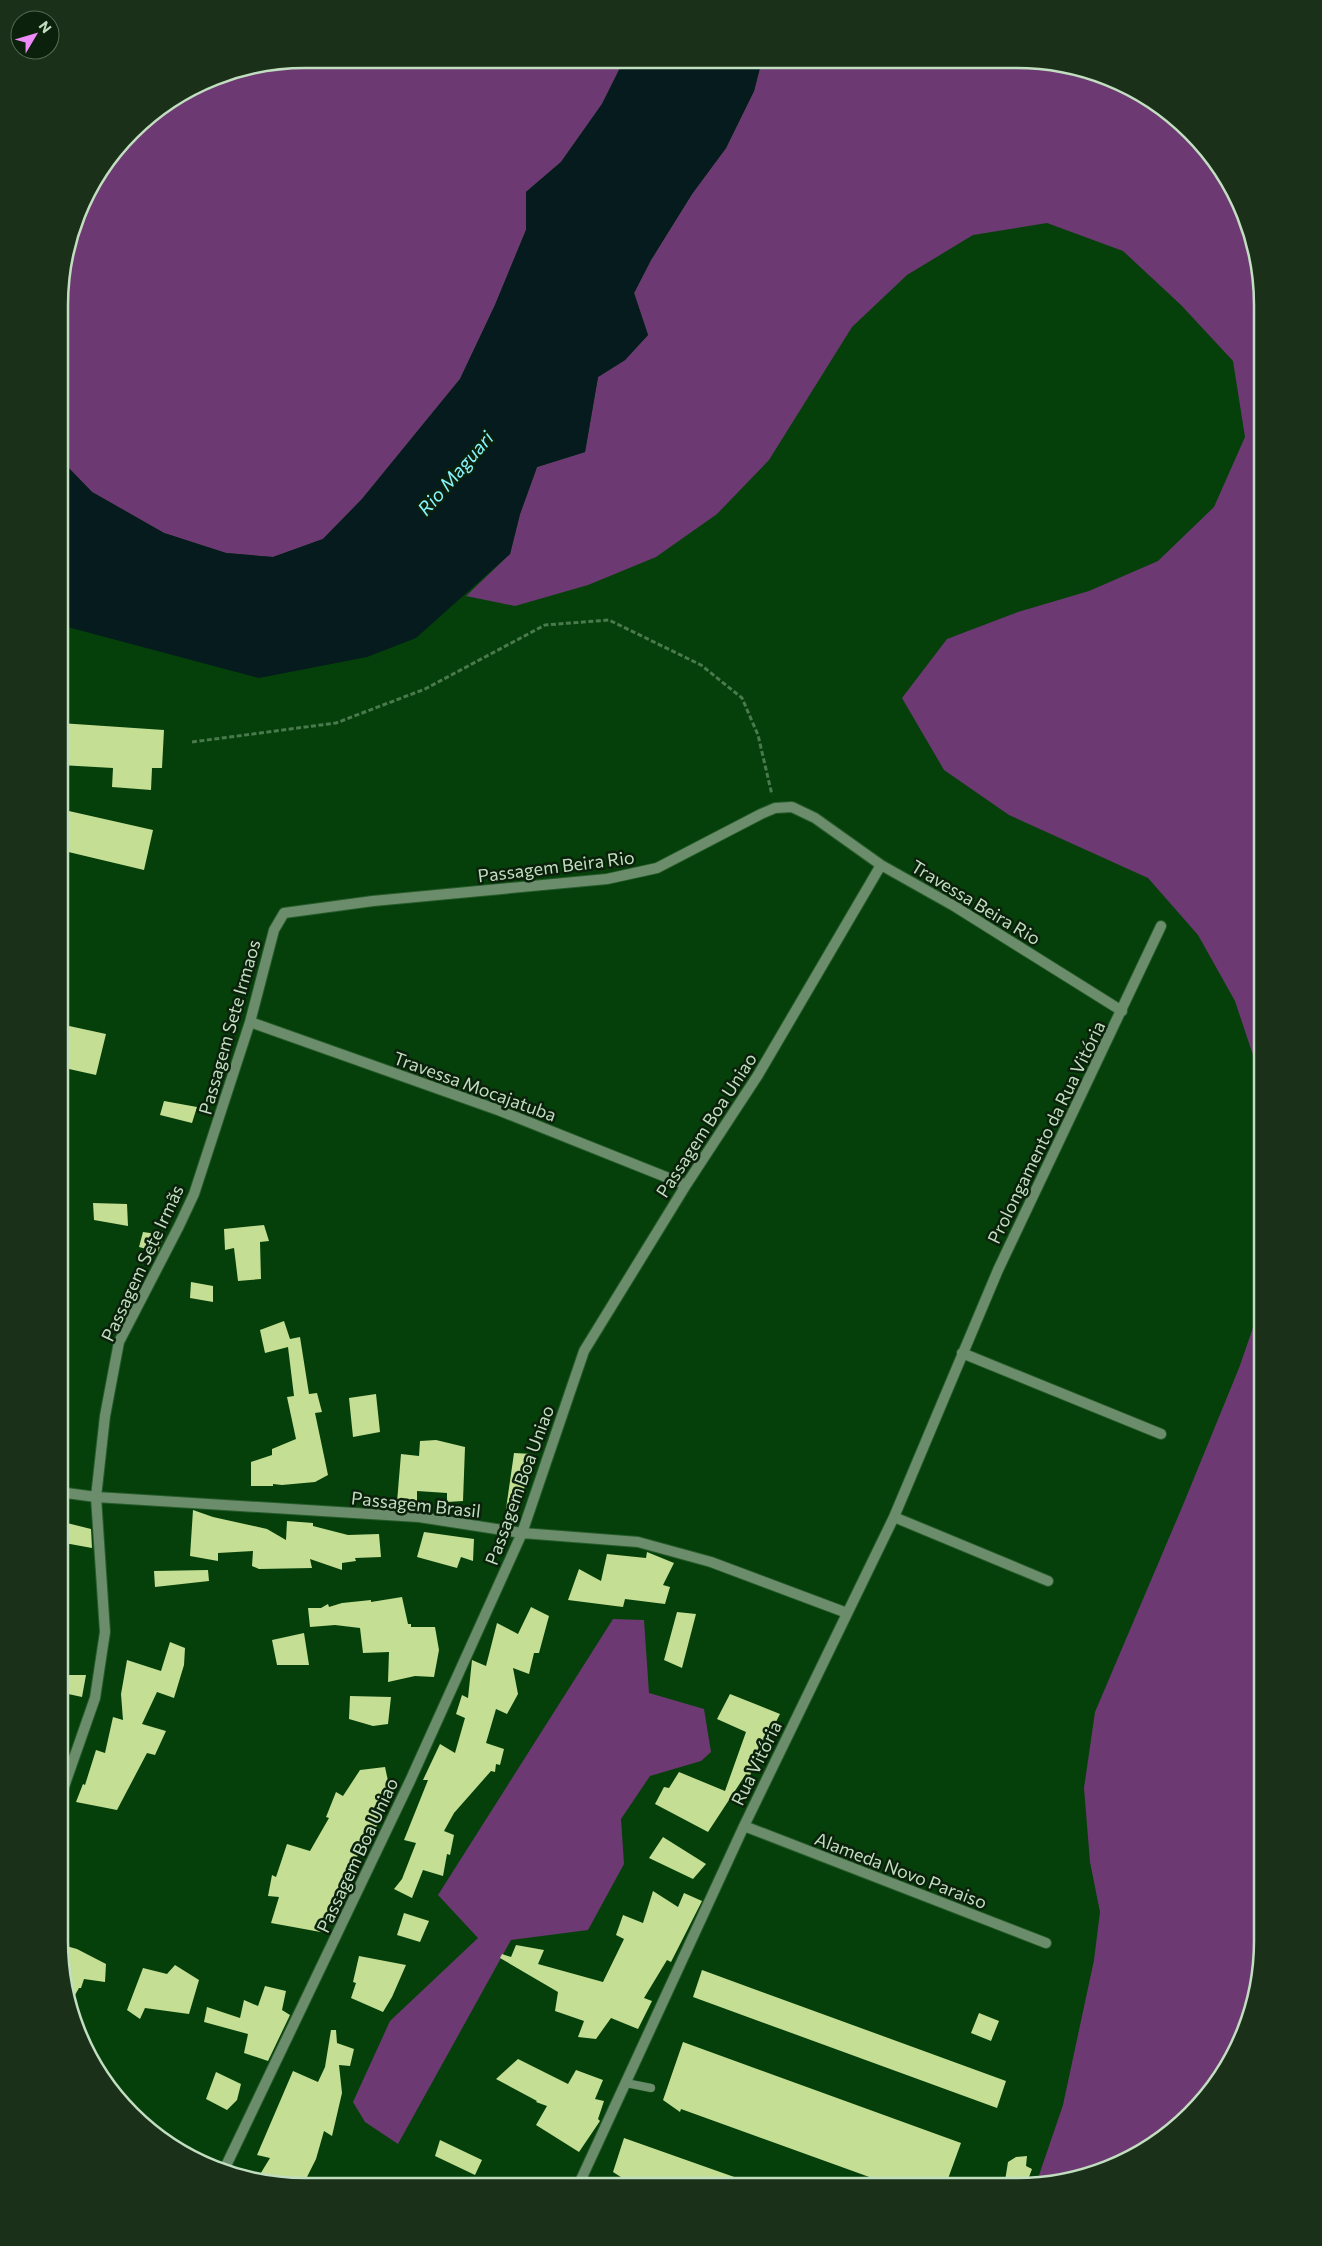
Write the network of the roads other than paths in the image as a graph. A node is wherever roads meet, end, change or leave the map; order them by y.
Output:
1 (815, 818) joint
2 (881, 864) junction
3 (284, 913) joint
4 (1162, 926) dead end
5 (1122, 1011) junction
6 (250, 1022) junction
7 (208, 1152) joint
8 (686, 1185) junction
9 (962, 1353) junction
10 (1161, 1434) dead end
11 (68, 1493) edge
12 (96, 1497) junction
13 (894, 1517) junction
14 (522, 1533) junction
15 (1048, 1581) dead end
16 (847, 1613) junction
17 (68, 1777) edge
18 (744, 1826) junction
19 (1046, 1943) dead end
20 (626, 2082) junction
21 (651, 2088) dead end
22 (226, 2165) edge
23 (582, 2178) edge

1 - 2 street, Travessa Beira Rio
1 - 3 street, Passagem Beira Rio
2 - 5 street, Travessa Beira Rio
2 - 8 street, Passagem Boa Uniao
3 - 6 street, Passagem Sete Irmaos
4 - 5 street, Prolongamento da Rua Vitória
5 - 9 street, Prolongamento da Rua Vitória
6 - 7 street, Passagem Sete Irmaos
6 - 8 street, Travessa Mocajatuba
7 - 12 street, Passagem Sete Irmãs
8 - 14 street, Passagem Boa Uniao
9 - 10 street
9 - 13 street, Rua Vitória
11 - 12 street, Passagem Brasil
12 - 14 street, Passagem Brasil
12 - 17 street, Passagem Sete Irmãs
13 - 15 street
13 - 16 street, Rua Vitória
14 - 16 street, Passagem Brasil
14 - 22 street, Passagem Boa Uniao
16 - 18 street, Rua Vitória
18 - 19 street, Alameda Novo Paraiso
18 - 20 street, Rua Vitória
20 - 21 lane
20 - 23 street, Rua Vitória

